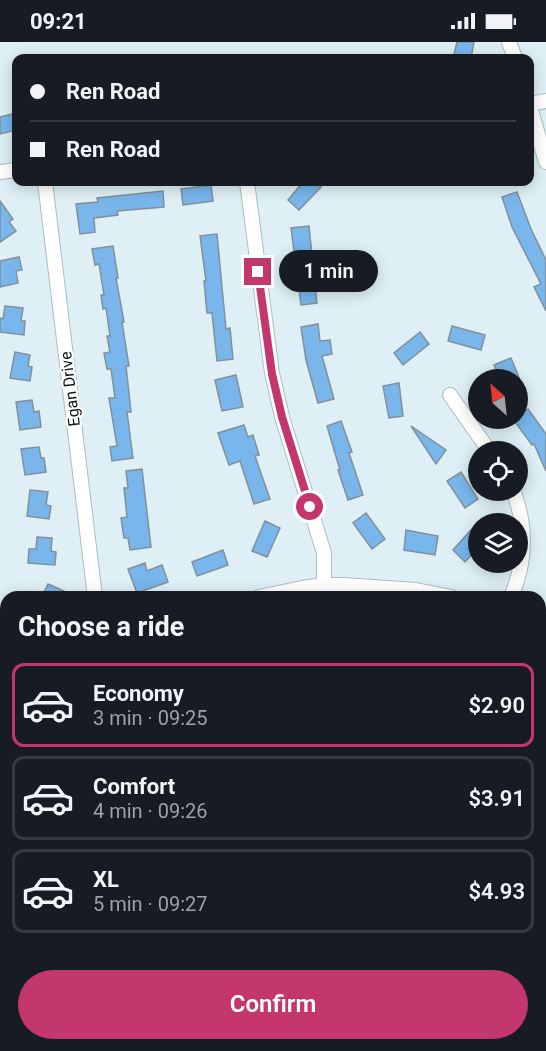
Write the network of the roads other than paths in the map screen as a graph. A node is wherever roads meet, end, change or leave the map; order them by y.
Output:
1 (534, 120) edge
2 (546, 162) edge
3 (45, 186) edge
4 (248, 186) edge
5 (450, 395) dead end
6 (482, 441) edge
7 (517, 501) edge
8 (324, 585) junction
9 (94, 591) edge
10 (292, 591) edge
11 (421, 591) edge
12 (514, 591) edge

1 - 2 street
3 - 9 street, Egan Drive
4 - 8 street
5 - 6 street
7 - 12 street
8 - 10 street
8 - 11 street

